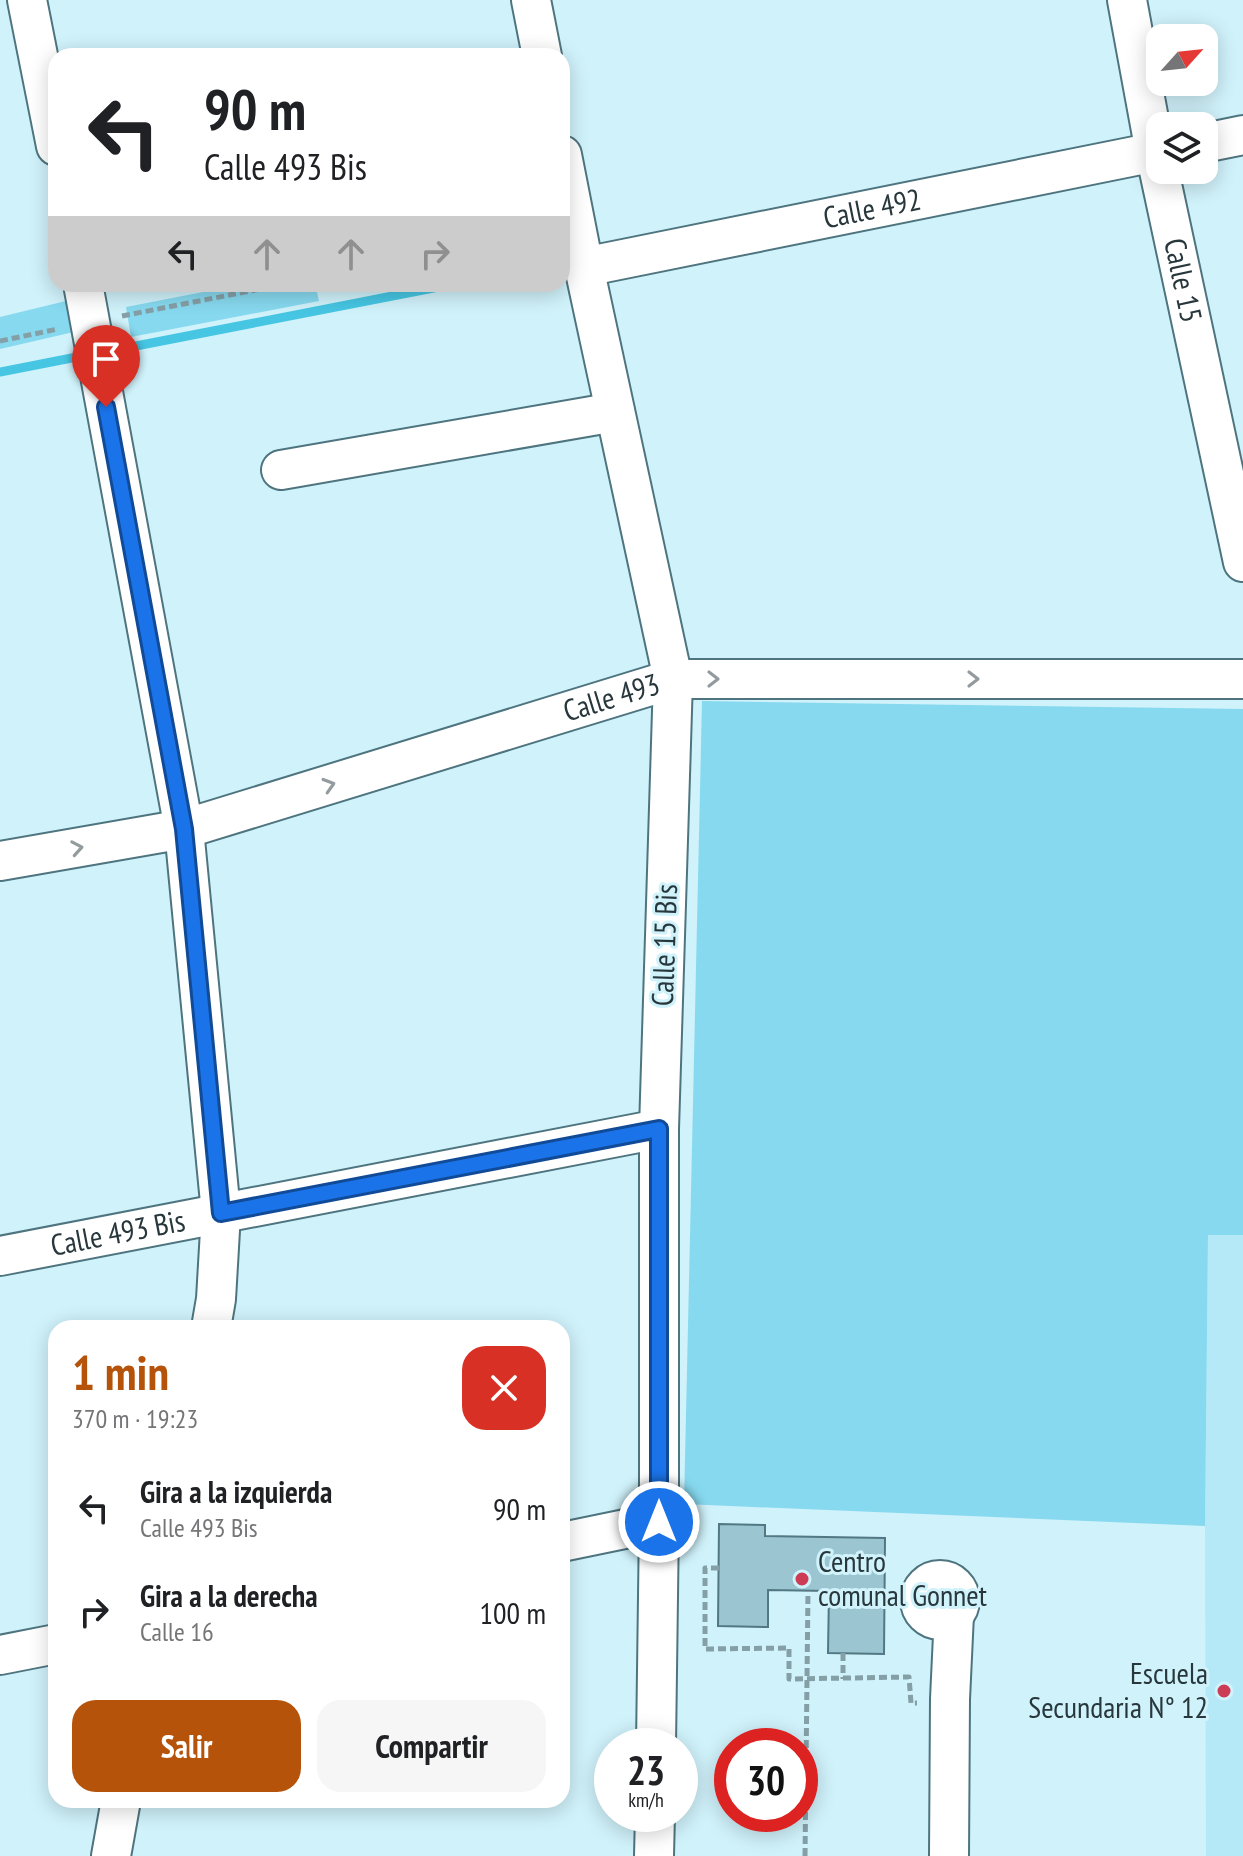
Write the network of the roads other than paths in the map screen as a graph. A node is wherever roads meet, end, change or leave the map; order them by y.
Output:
1 (27, 0) edge
2 (531, 0) edge
3 (1127, 0) edge
4 (540, 48) edge
5 (48, 106) edge
6 (1149, 112) edge
7 (1243, 135) edge
8 (1218, 140) edge
9 (1146, 154) edge
10 (1164, 184) edge
11 (570, 196) edge
12 (584, 267) junction
13 (84, 292) edge
14 (615, 412) junction
15 (281, 470) dead end
16 (1243, 562) edge
17 (673, 679) junction
18 (1243, 679) edge
19 (184, 829) junction
20 (0, 861) edge
21 (659, 1129) junction
22 (221, 1213) junction
23 (0, 1256) edge
24 (212, 1320) edge
25 (659, 1522) junction
26 (570, 1540) edge
27 (942, 1615) dead end
28 (48, 1646) edge
29 (0, 1655) edge
30 (656, 1728) edge
31 (120, 1808) edge
32 (655, 1832) edge
33 (111, 1856) edge
34 (654, 1856) edge
35 (949, 1856) edge

1 - 5 street
2 - 4 street
3 - 6 street, Calle 15
7 - 8 street
9 - 12 street, Calle 492
10 - 16 street, Calle 15
11 - 12 street, Calle 15 Bis
12 - 14 street, Calle 15 Bis
13 - 19 street
14 - 15 street
14 - 17 street, Calle 15 Bis
17 -> 18 street, Calle 493
19 -> 17 street, Calle 493
17 - 21 street, Calle 15 Bis
20 -> 19 street, Calle 493
19 - 22 street
21 - 22 street, Calle 493 Bis
21 - 25 street, Calle 15 Bis
22 - 23 street, Calle 493 Bis
22 - 24 street
25 - 26 street
25 - 30 street, Calle 15 Bis
27 - 35 street
28 - 29 street
31 - 33 street
32 - 34 street

